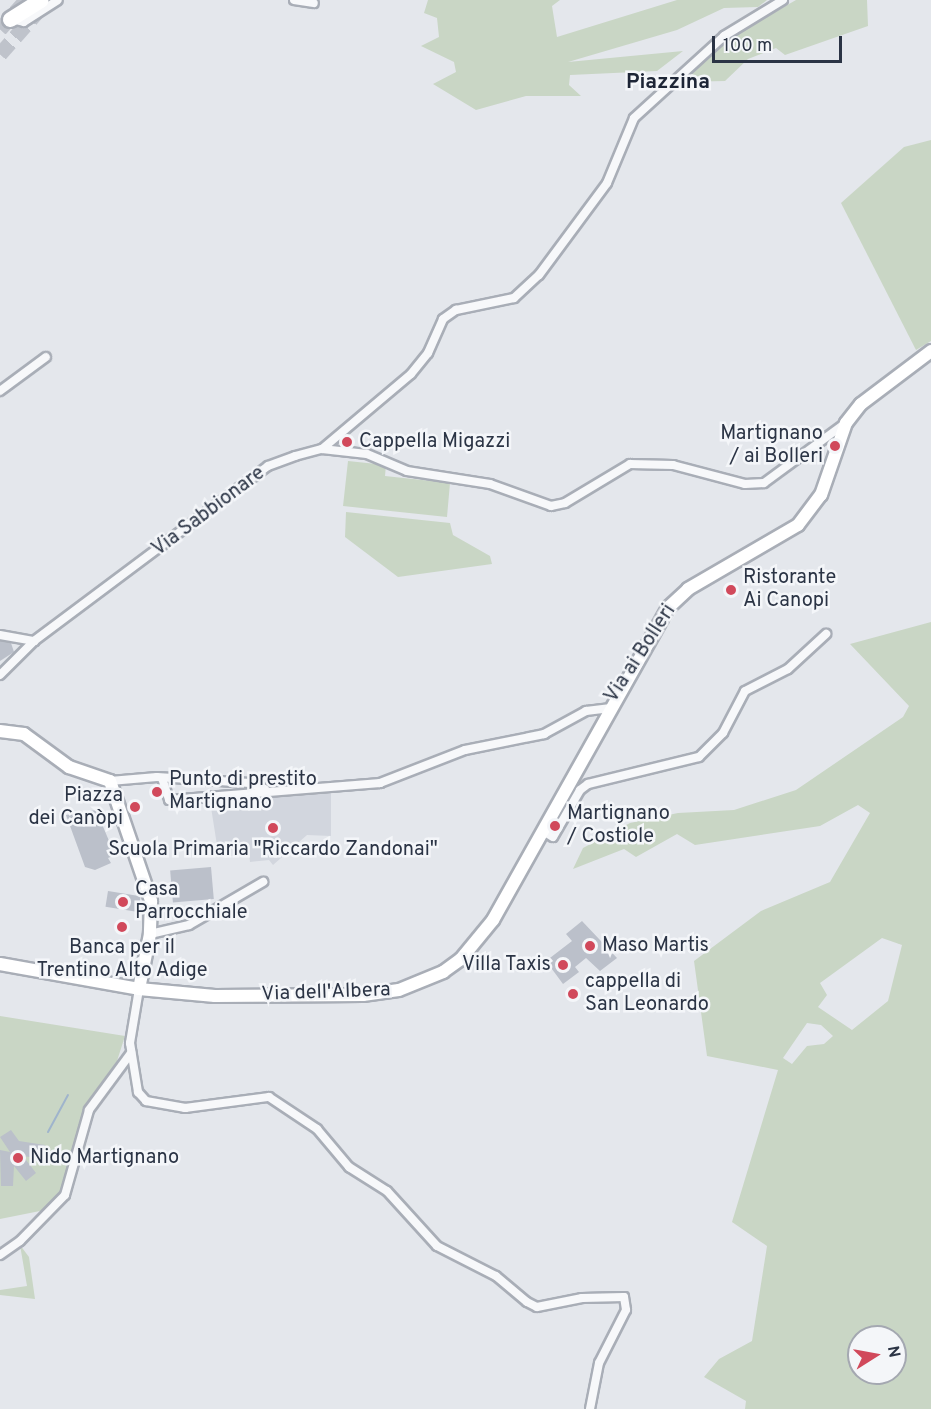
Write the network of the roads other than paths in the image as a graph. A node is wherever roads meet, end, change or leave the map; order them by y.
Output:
1 (41, 0) edge
2 (58, 0) edge
3 (294, 0) edge
4 (783, 0) edge
5 (314, 3) dead end
6 (5, 22) edge
7 (931, 351) edge
8 (46, 357) dead end
9 (0, 391) edge
10 (846, 423) junction
11 (322, 449) junction
12 (826, 634) dead end
13 (0, 635) edge
14 (34, 640) junction
15 (0, 675) edge
16 (611, 708) junction
17 (0, 731) edge
18 (162, 778) junction
19 (110, 781) junction
20 (266, 789) junction
21 (545, 832) junction
22 (263, 882) dead end
23 (150, 934) junction
24 (0, 964) edge
25 (139, 989) junction
26 (131, 1053) junction
27 (0, 1255) edge
28 (590, 1409) edge

1 - 6 highway
2 - 6 street
3 - 5 street
4 - 11 street
7 - 10 street, Via ai Bolleri
8 - 9 street
10 - 11 street, Via Sabbionare
10 - 16 street, Via ai Bolleri
11 - 14 street, Via Sabbionare
12 - 21 street
13 - 14 street
14 - 15 street, Via Sabbionare
16 - 20 street, Via ai Bolleri
16 - 21 street, Via dell'Albera
17 - 19 street
18 - 19 street
18 - 20 street
18 - 20 street
19 - 23 street
21 - 25 street, Via dell'Albera
22 - 23 street
23 - 25 street
24 - 25 street, Via dell'Albera
25 - 26 street
26 - 27 street
26 - 28 street

